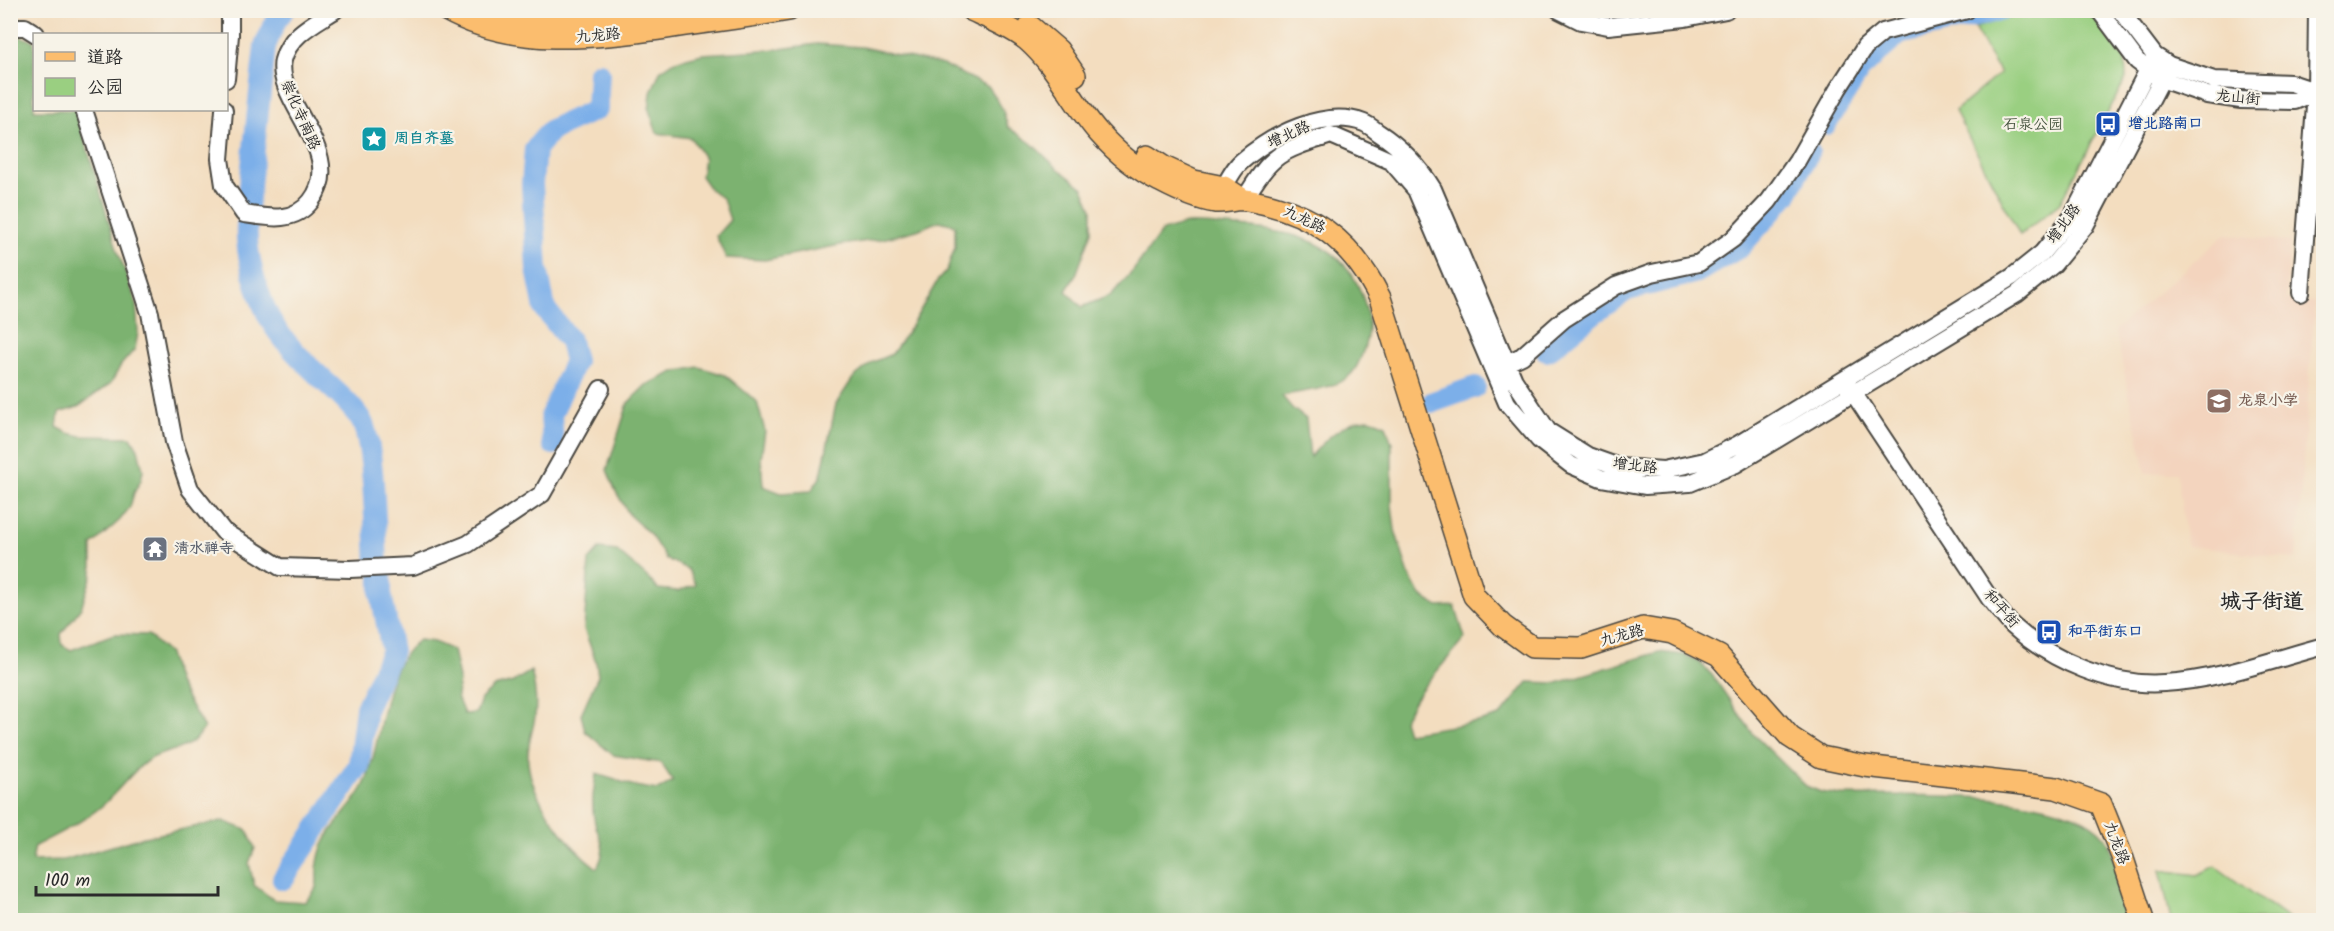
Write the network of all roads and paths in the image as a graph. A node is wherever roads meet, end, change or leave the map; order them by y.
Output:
1 (230, 10) edge
2 (335, 10) edge
3 (446, 10) edge
4 (489, 10) edge
5 (679, 10) edge
6 (789, 10) edge
7 (971, 10) edge
8 (1005, 10) edge
9 (1559, 10) edge
10 (1726, 10) edge
11 (1967, 10) edge
12 (2099, 10) edge
13 (2120, 10) edge
14 (2318, 10) edge
15 (10, 27) edge
16 (34, 33) edge
17 (228, 58) edge
18 (2158, 68) junction
19 (2320, 93) edge
20 (84, 111) edge
21 (224, 111) edge
22 (1220, 194) junction
23 (1244, 200) junction
24 (2301, 294) dead end
25 (1507, 363) junction
26 (1849, 386) junction
27 (601, 389) dead end
28 (2324, 646) edge
29 (2143, 921) edge

1 - 17 street
2 - 21 street, 崇化寺南路
3 - 6 main road, 九龙路
4 - 5 main road, 九龙路
7 - 22 main road, 九龙路
8 - 22 main road, 九龙路
9 - 10 street
11 - 25 street
12 - 18 street
13 - 18 street
14 - 19 street
15 - 16 street
18 - 19 street, 龙山街
18 - 26 street, 增北路
19 - 24 street
20 - 27 street
22 - 23 main road, 九龙路
22 - 25 street, 增北路
23 - 26 street, 增北路
23 - 29 main road, 九龙路
25 - 26 street, 增北路
26 - 28 street, 和平街

